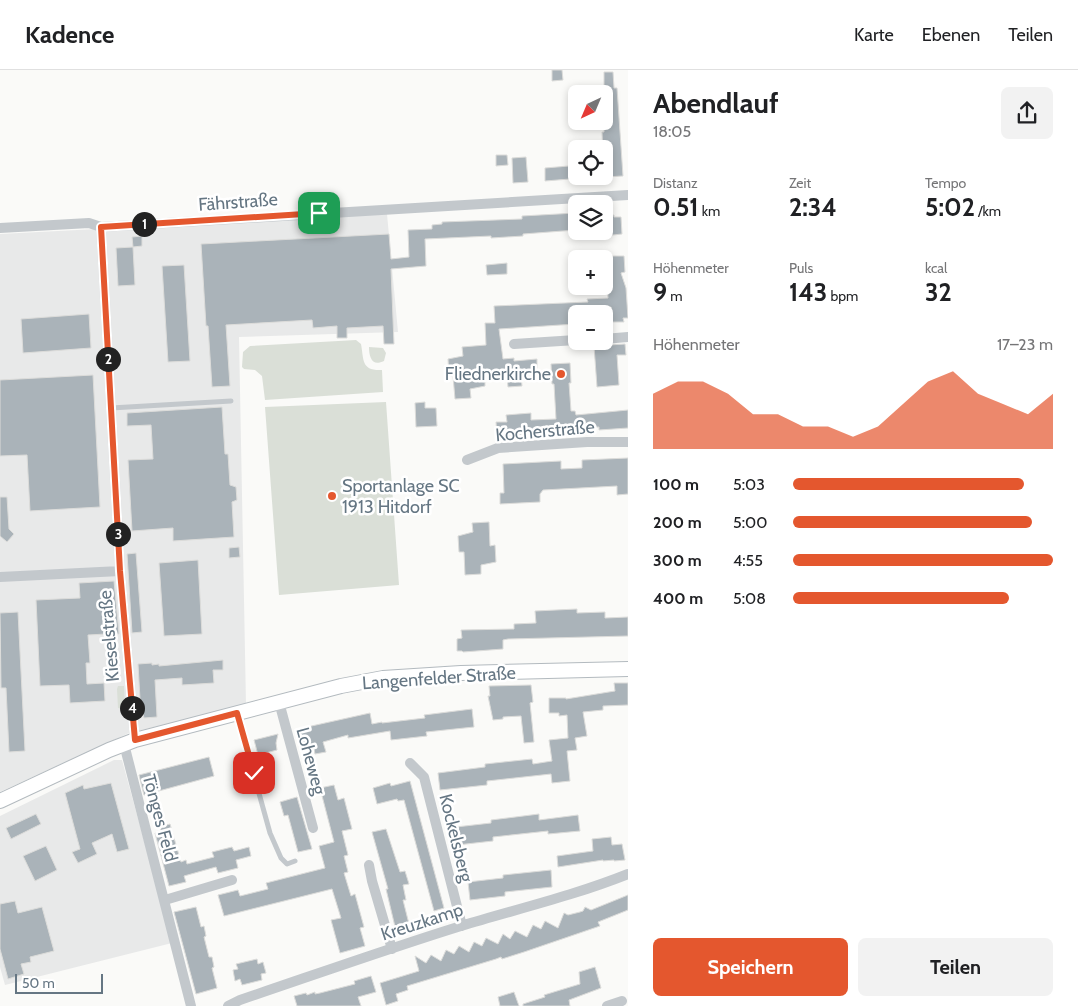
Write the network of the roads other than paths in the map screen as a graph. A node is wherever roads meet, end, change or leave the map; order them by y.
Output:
1 (628, 196) edge
2 (101, 227) junction
3 (0, 228) edge
4 (628, 337) edge
5 (613, 338) edge
6 (568, 341) edge
7 (514, 344) dead end
8 (231, 401) dead end
9 (111, 408) junction
10 (628, 442) edge
11 (467, 460) dead end
12 (120, 571) junction
13 (0, 577) edge
14 (628, 669) edge
15 (279, 702) junction
16 (237, 713) junction
17 (129, 742) junction
18 (410, 763) dead end
19 (0, 801) edge
20 (313, 828) dead end
21 (295, 861) dead end
22 (369, 865) dead end
23 (628, 874) edge
24 (232, 880) dead end
25 (165, 900) junction
26 (462, 926) junction
27 (392, 948) junction
28 (622, 1001) dead end
29 (241, 1003) edge
30 (191, 1006) edge
31 (228, 1006) edge
32 (607, 1006) edge

1 - 2 street, Fährstraße
2 - 3 street, Fährstraße
2 - 9 street, Kieselstraße
4 - 5 street
6 - 7 street
8 - 9 lane
9 - 12 street, Kieselstraße
10 - 11 street, Kocherstraße
12 - 13 street
12 - 17 street, Kieselstraße
14 - 15 street, Langenfelder Straße
15 - 16 street, Langenfelder Straße
15 - 20 street, Loheweg
16 - 17 street, Langenfelder Straße
16 - 21 lane
17 - 19 street, Langenfelder Straße
17 - 25 street, Tönges Feld
18 - 26 street, Kockelsberg
22 - 27 street
23 - 26 street, Kreuzkamp
24 - 25 street
25 - 30 street, Tönges Feld
26 - 27 street, Kreuzkamp
27 - 29 street, Kreuzkamp
28 - 32 street
29 - 31 street, Kreuzkamp

